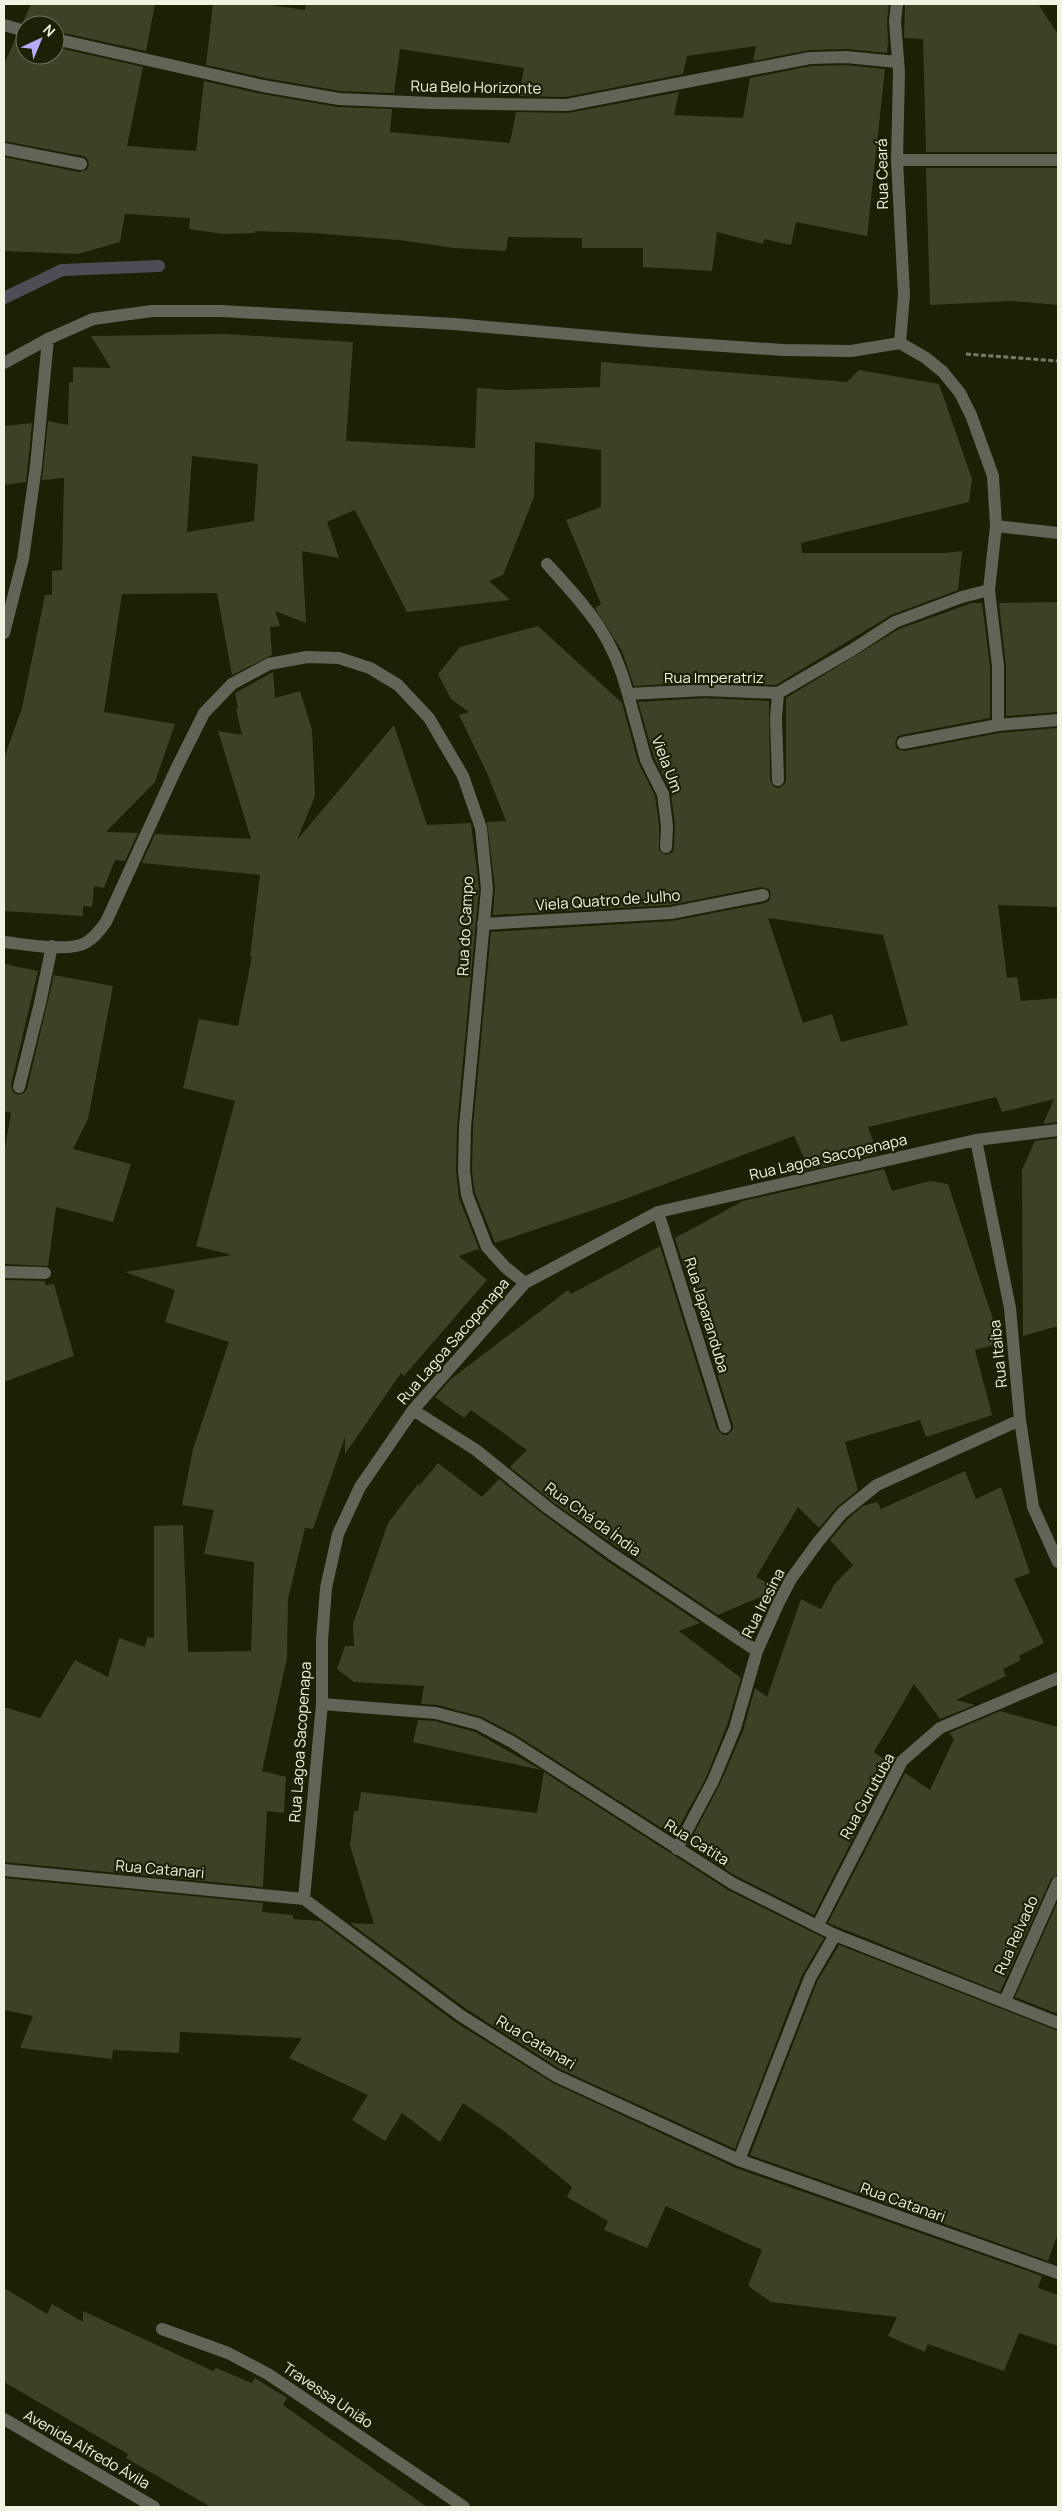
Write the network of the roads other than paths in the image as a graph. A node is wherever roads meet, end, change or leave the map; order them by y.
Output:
1 (897, 4) edge
2 (65, 40) edge
3 (897, 62) junction
4 (4, 148) edge
5 (896, 160) junction
6 (1058, 160) edge
7 (81, 164) dead end
8 (48, 339) junction
9 (900, 343) junction
10 (4, 363) edge
11 (996, 526) junction
12 (1058, 533) edge
13 (547, 564) dead end
14 (989, 590) junction
15 (8, 602) edge
16 (4, 632) edge
17 (778, 693) junction
18 (628, 694) junction
19 (1058, 720) edge
20 (998, 725) junction
21 (903, 743) dead end
22 (778, 780) dead end
23 (666, 846) dead end
24 (763, 895) dead end
25 (483, 924) junction
26 (4, 942) edge
27 (52, 946) junction
28 (19, 1087) dead end
29 (1058, 1130) edge
30 (976, 1140) junction
31 (658, 1212) junction
32 (4, 1272) edge
33 (45, 1273) dead end
34 (525, 1283) junction
35 (413, 1410) junction
36 (1020, 1420) junction
37 (725, 1427) dead end
38 (1058, 1562) edge
39 (757, 1651) junction
40 (1058, 1678) edge
41 (322, 1704) junction
42 (677, 1849) junction
43 (4, 1870) edge
44 (1058, 1882) edge
45 (304, 1899) junction
46 (818, 1925) junction
47 (834, 1935) junction
48 (1005, 2001) junction
49 (1058, 2023) edge
50 (740, 2160) junction
51 (1058, 2273) edge
52 (162, 2329) dead end
53 (4, 2419) edge
54 (154, 2507) edge
55 (464, 2507) edge

1 - 3 street, Rua Ceará
2 - 3 street, Rua Belo Horizonte
3 - 5 street, Rua Ceará
4 - 7 street
5 - 6 street
5 - 9 street, Rua Ceará
8 - 9 street
8 - 10 street
8 - 15 street
9 - 11 street
11 - 12 street
11 - 14 street
13 - 18 street
14 - 17 street, Rua Imperatriz
14 - 20 street
15 - 16 street
17 - 18 street, Rua Imperatriz
17 - 22 street
18 - 23 street, Viela Um
19 - 20 street
20 - 21 street
24 - 25 street, Viela Quatro de Julho
25 - 27 street, Rua do Campo
25 - 34 street, Rua do Campo
26 - 27 street, Rua do Campo
27 - 28 street
29 - 30 street, Rua Lagoa Sacopenapa
30 - 31 street, Rua Lagoa Sacopenapa
30 - 36 street, Rua Itaíba
31 - 34 street, Rua Lagoa Sacopenapa
31 - 37 street, Rua Japaranduba
32 - 33 street
34 - 35 street, Rua Lagoa Sacopenapa
35 - 39 street, Rua Chá da Índia
35 - 41 street, Rua Lagoa Sacopenapa
36 - 38 street, Rua Itaíba
36 - 39 street, Rua Iresina
39 - 42 street, Rua Iresina
40 - 46 street, Rua Gurutuba
41 - 42 street, Rua Catita
41 - 45 street, Rua Lagoa Sacopenapa
42 - 46 street, Rua Catita
43 - 45 street, Rua Catanari
44 - 48 street, Rua Relvado
45 - 50 street, Rua Catanari
46 - 47 street, Rua Catita
47 - 48 street, Rua Catita
47 - 50 street
48 - 49 street, Rua Catita
50 - 51 street, Rua Catanari
52 - 55 street, Travessa União
53 - 54 street, Avenida Alfredo Ávila

